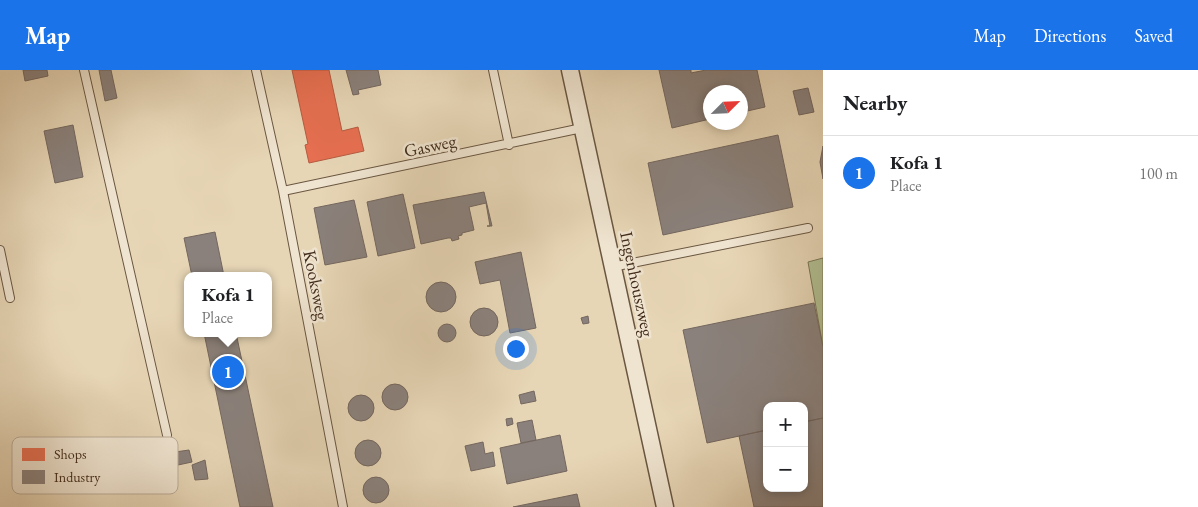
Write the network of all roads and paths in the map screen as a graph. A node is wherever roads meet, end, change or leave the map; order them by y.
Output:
1 (84, 70) edge
2 (256, 70) edge
3 (493, 70) edge
4 (570, 70) edge
5 (582, 128) junction
6 (509, 145) junction
7 (283, 191) junction
8 (808, 228) dead end
9 (0, 250) edge
10 (612, 267) junction
11 (10, 298) dead end
12 (167, 436) dead end
13 (343, 507) edge
14 (665, 507) edge

1 - 12 lane
2 - 7 lane, Kooksweg
3 - 6 lane
4 - 5 street, Ingenhouszweg
5 - 6 lane, Gasweg
5 - 10 street, Ingenhouszweg
6 - 7 lane, Gasweg
7 - 13 lane, Kooksweg
8 - 10 lane
9 - 11 lane
10 - 14 street, Ingenhouszweg

